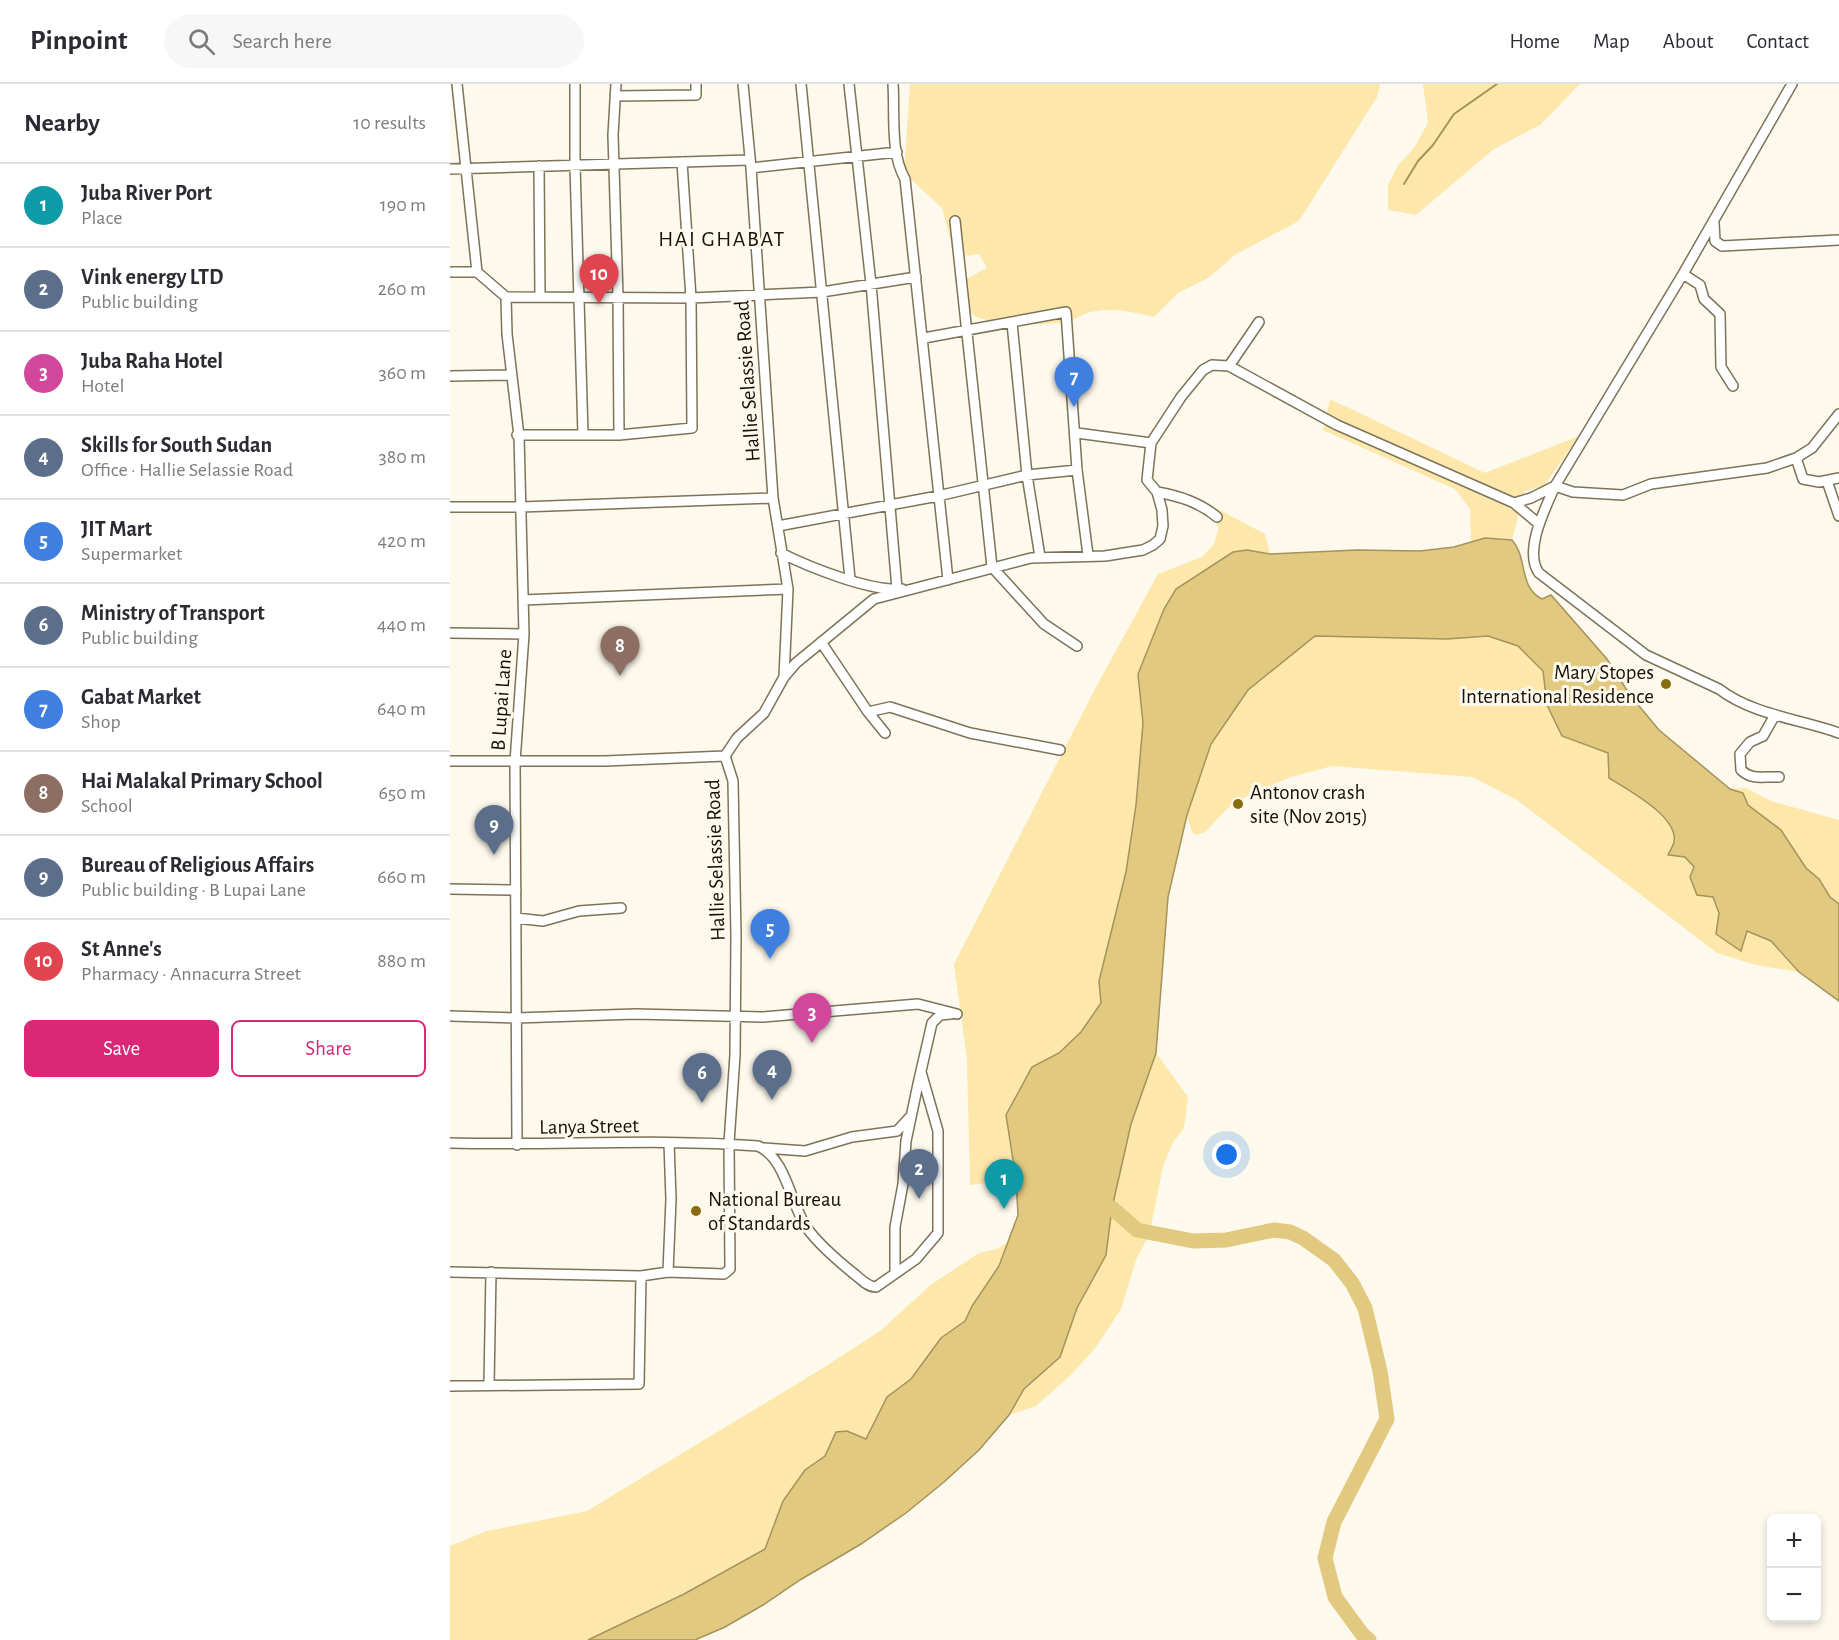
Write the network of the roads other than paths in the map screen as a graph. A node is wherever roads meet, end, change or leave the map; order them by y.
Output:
1 (457, 84) edge
2 (575, 84) edge
3 (616, 84) edge
4 (696, 84) edge
5 (743, 84) edge
6 (801, 84) edge
7 (849, 84) edge
8 (893, 84) edge
9 (1792, 84) edge
10 (615, 96) junction
11 (897, 152) junction
12 (857, 157) junction
13 (682, 162) junction
14 (614, 163) junction
15 (809, 163) junction
16 (750, 164) junction
17 (539, 166) junction
18 (575, 166) junction
19 (450, 169) edge
20 (467, 169) junction
21 (1714, 220) junction
22 (955, 221) dead end
23 (1839, 240) edge
24 (450, 272) edge
25 (477, 272) junction
26 (1683, 274) junction
27 (916, 277) junction
28 (872, 284) junction
29 (822, 292) junction
30 (759, 294) junction
31 (540, 296) junction
32 (579, 296) junction
33 (506, 297) junction
34 (618, 297) junction
35 (692, 298) junction
36 (1259, 322) dead end
37 (1012, 323) junction
38 (967, 331) junction
39 (924, 338) junction
40 (1229, 366) junction
41 (511, 375) junction
42 (450, 376) edge
43 (1733, 386) dead end
44 (1839, 414) edge
45 (1077, 433) junction
46 (583, 434) junction
47 (618, 435) junction
48 (519, 436) junction
49 (1151, 443) junction
50 (1796, 458) junction
51 (1077, 470) junction
52 (1027, 475) junction
53 (1839, 478) edge
54 (1827, 480) junction
55 (983, 483) junction
56 (1555, 486) junction
57 (1157, 492) junction
58 (938, 496) junction
59 (773, 498) junction
60 (1514, 503) junction
61 (891, 505) junction
62 (450, 507) edge
63 (521, 507) junction
64 (844, 513) junction
65 (1839, 516) edge
66 (1217, 517) dead end
67 (1539, 524) junction
68 (778, 526) junction
69 (781, 553) junction
70 (1088, 555) junction
71 (1040, 557) junction
72 (992, 567) junction
73 (850, 579) junction
74 (948, 580) junction
75 (925, 587) junction
76 (788, 589) junction
77 (897, 589) junction
78 (523, 600) junction
79 (450, 633) edge
80 (524, 634) junction
81 (821, 642) junction
82 (1077, 646) dead end
83 (784, 677) junction
84 (868, 712) junction
85 (1775, 715) junction
86 (1839, 733) edge
87 (885, 734) dead end
88 (1060, 750) dead end
89 (725, 756) junction
90 (450, 761) edge
91 (515, 762) junction
92 (1779, 777) dead end
93 (450, 889) edge
94 (516, 890) junction
95 (621, 908) dead end
96 (516, 918) junction
97 (450, 1016) edge
98 (735, 1016) junction
99 (516, 1018) junction
100 (921, 1072) junction
101 (911, 1116) junction
102 (450, 1143) edge
103 (669, 1143) junction
104 (729, 1143) junction
105 (517, 1145) junction
106 (762, 1148) junction
107 (896, 1271) junction
108 (450, 1272) edge
109 (491, 1272) junction
110 (668, 1272) junction
111 (641, 1276) junction
112 (489, 1385) junction
113 (450, 1386) edge

1 - 20 street
2 - 18 street
3 - 10 street
4 - 10 street
5 - 16 street, Hallie Selassie Road
6 - 15 street
7 - 12 street
8 - 11 street
9 - 21 street
10 - 14 street
11 - 12 street
11 - 27 street
12 - 15 street
12 - 28 street
13 - 14 street
13 - 16 street
13 - 35 street
14 - 18 street
14 - 34 street
15 - 16 street
15 - 29 street
16 - 30 street, Hallie Selassie Road
17 - 18 street
17 - 20 street
17 - 31 street
18 - 32 street
19 - 20 street
20 - 25 street
21 - 23 street
21 - 26 street
22 - 38 street
24 - 25 street
25 - 33 street
26 - 43 street
26 - 56 street
27 - 28 street
27 - 39 street
28 - 29 street
28 - 61 street
29 - 30 street
29 - 64 street
30 - 35 street
30 - 59 street, Hallie Selassie Road
31 - 32 street
31 - 33 street
32 - 34 street
32 - 46 street
33 - 41 street, B Lupai Lane
34 - 35 street
34 - 47 street
35 - 47 street
36 - 40 street
37 - 38 street
37 - 45 street
37 - 52 street
38 - 39 street
38 - 55 street
39 - 58 street
40 - 49 street
40 - 60 street
41 - 42 street
41 - 48 street, B Lupai Lane
44 - 50 street
45 - 49 street
45 - 51 street
46 - 47 street
46 - 48 street
48 - 63 street, B Lupai Lane
49 - 57 street
50 - 54 street
50 - 56 street
51 - 52 street
51 - 70 street
52 - 55 street
52 - 71 street
53 - 54 street
54 - 65 street
55 - 58 street
55 - 72 street
56 - 60 street
56 - 67 street
57 - 66 street
57 - 70 street
58 - 61 street
58 - 74 street
59 - 63 street
59 - 68 street, Hallie Selassie Road
60 - 67 street
61 - 64 street
61 - 77 street
62 - 63 street
63 - 78 street, B Lupai Lane
64 - 68 street
64 - 73 street
67 - 85 street
68 - 69 street, Hallie Selassie Road
69 - 73 street
69 - 76 street, Hallie Selassie Road
70 - 71 street
71 - 72 street
72 - 74 street
72 - 82 street
73 - 77 street
74 - 75 street
75 - 77 street
75 - 81 street
76 - 78 street
76 - 83 street, Hallie Selassie Road
78 - 80 street, B Lupai Lane
79 - 80 street
80 - 91 street, B Lupai Lane
81 - 83 street
81 - 84 street
83 - 89 street, Hallie Selassie Road
84 - 87 street
84 - 88 street
85 - 86 street
85 - 92 street
89 - 91 street
89 - 98 street, Hallie Selassie Road
90 - 91 street
91 - 94 street, B Lupai Lane
93 - 94 street
94 - 96 street, B Lupai Lane
95 - 96 street
96 - 99 street, B Lupai Lane
97 - 99 street
98 - 99 street
98 - 100 street
98 - 104 street, Hallie Selassie Road
99 - 105 street, B Lupai Lane
100 - 101 street
100 - 107 street
101 - 106 street, Lanya Street
101 - 107 street
102 - 105 street, Lanya Street
103 - 104 street, Lanya Street
103 - 105 street, Lanya Street
103 - 110 street
104 - 106 street, Lanya Street
104 - 110 street, Hallie Selassie Road
106 - 107 street
108 - 109 street, Hallie Selassie Road
109 - 111 street, Hallie Selassie Road
109 - 112 street
110 - 111 street, Hallie Selassie Road
111 - 112 street
112 - 113 street

